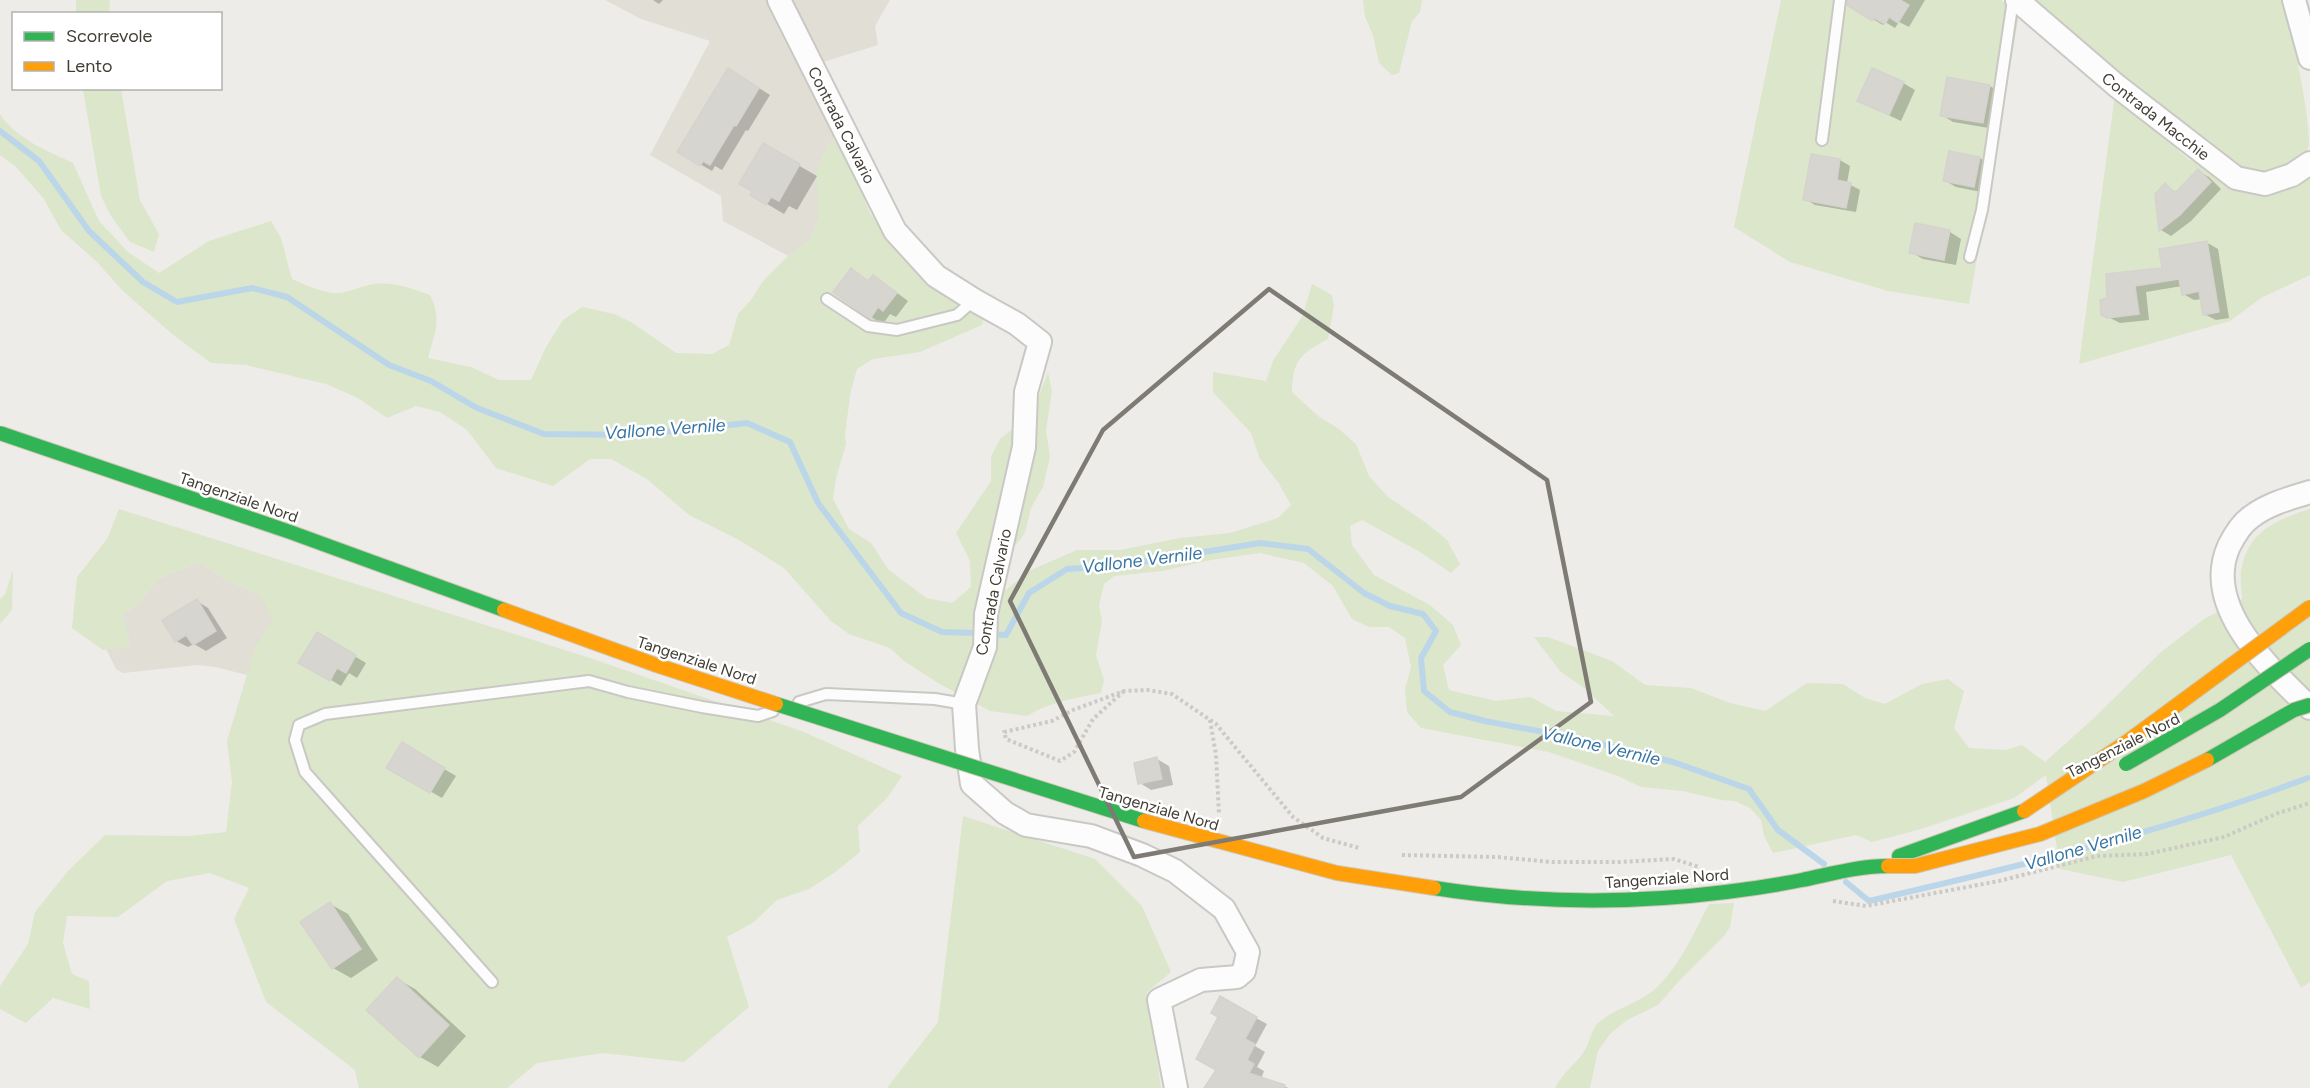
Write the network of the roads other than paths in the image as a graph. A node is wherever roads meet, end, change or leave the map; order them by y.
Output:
1 (779, 0) edge
2 (1840, 0) edge
3 (2013, 0) edge
4 (2017, 0) edge
5 (2294, 0) edge
6 (2310, 58) edge
7 (1822, 140) dead end
8 (2310, 164) edge
9 (1971, 257) dead end
10 (827, 299) dead end
11 (974, 300) junction
12 (0, 433) edge
13 (2310, 492) edge
14 (2310, 607) edge
15 (2310, 649) edge
16 (2306, 696) edge
17 (964, 704) junction
18 (2024, 811) junction
19 (1865, 866) junction
20 (492, 982) dead end
21 (1176, 1088) edge

1 - 11 street, Contrada Calvario
2 - 7 lane
3 - 9 lane
4 - 8 street, Contrada Macchie
5 - 6 street
10 - 11 lane
11 - 17 street, Contrada Calvario
12 - 19 main road, Tangenziale Nord, bridge
13 - 16 street
14 - 18 main road, bridge
15 - 18 main road, Tangenziale Nord, bridge
16 - 19 main road, bridge
17 - 20 lane
17 - 21 street, Contrada Calvario
18 - 19 main road, Tangenziale Nord, bridge

